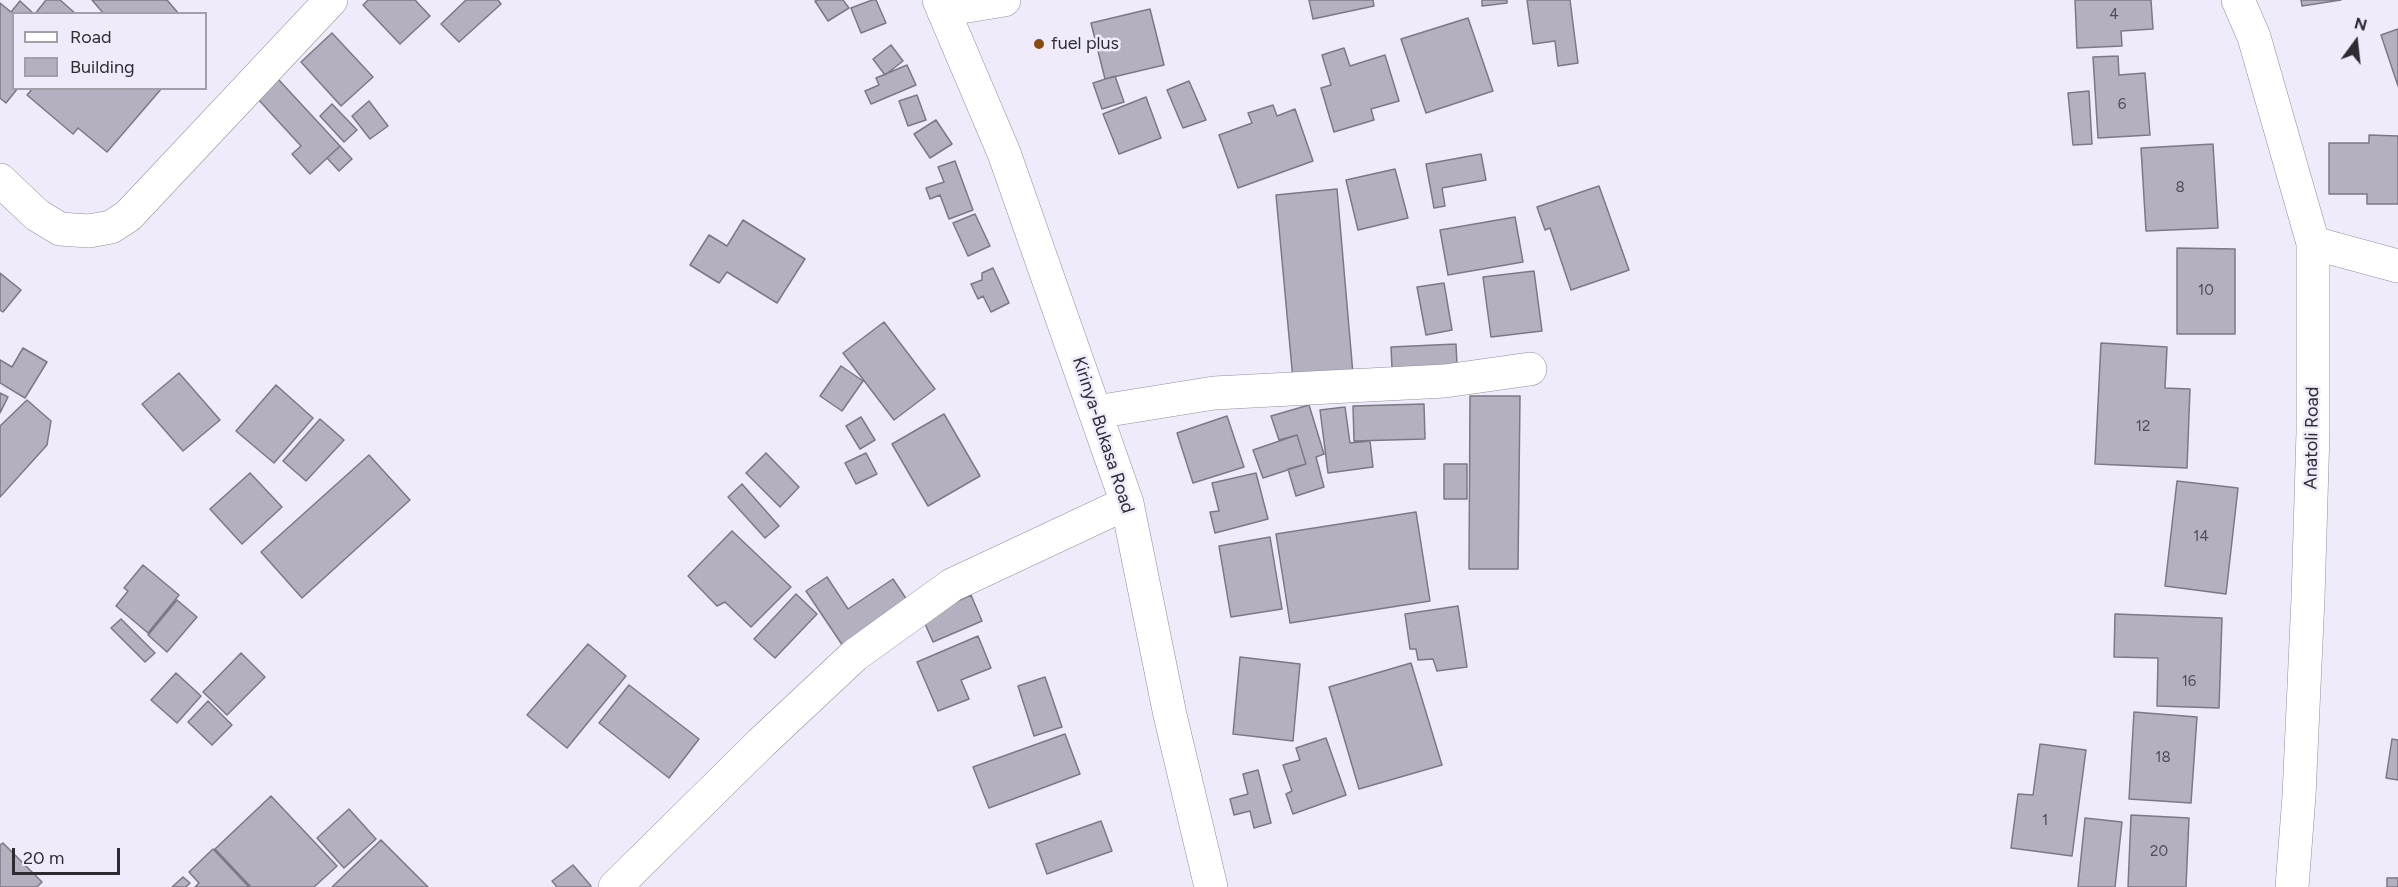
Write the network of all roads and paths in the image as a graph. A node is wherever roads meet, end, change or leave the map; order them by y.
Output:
1 (331, 0) edge
2 (1004, 0) edge
3 (2238, 0) edge
4 (941, 5) edge
5 (0, 180) edge
6 (2313, 243) junction
7 (2398, 266) edge
8 (1530, 369) dead end
9 (1096, 412) junction
10 (1127, 503) junction
11 (615, 887) edge
12 (1211, 887) edge
13 (2292, 887) edge

1 - 5 street
2 - 4 street
3 - 6 street, Anatoli Road
4 - 9 street, Kirinya-Bukasa Road
6 - 7 street
6 - 13 street, Anatoli Road
8 - 9 street
9 - 10 street, Kirinya-Bukasa Road
10 - 11 street
10 - 12 street, Kirinya-Bukasa Road

